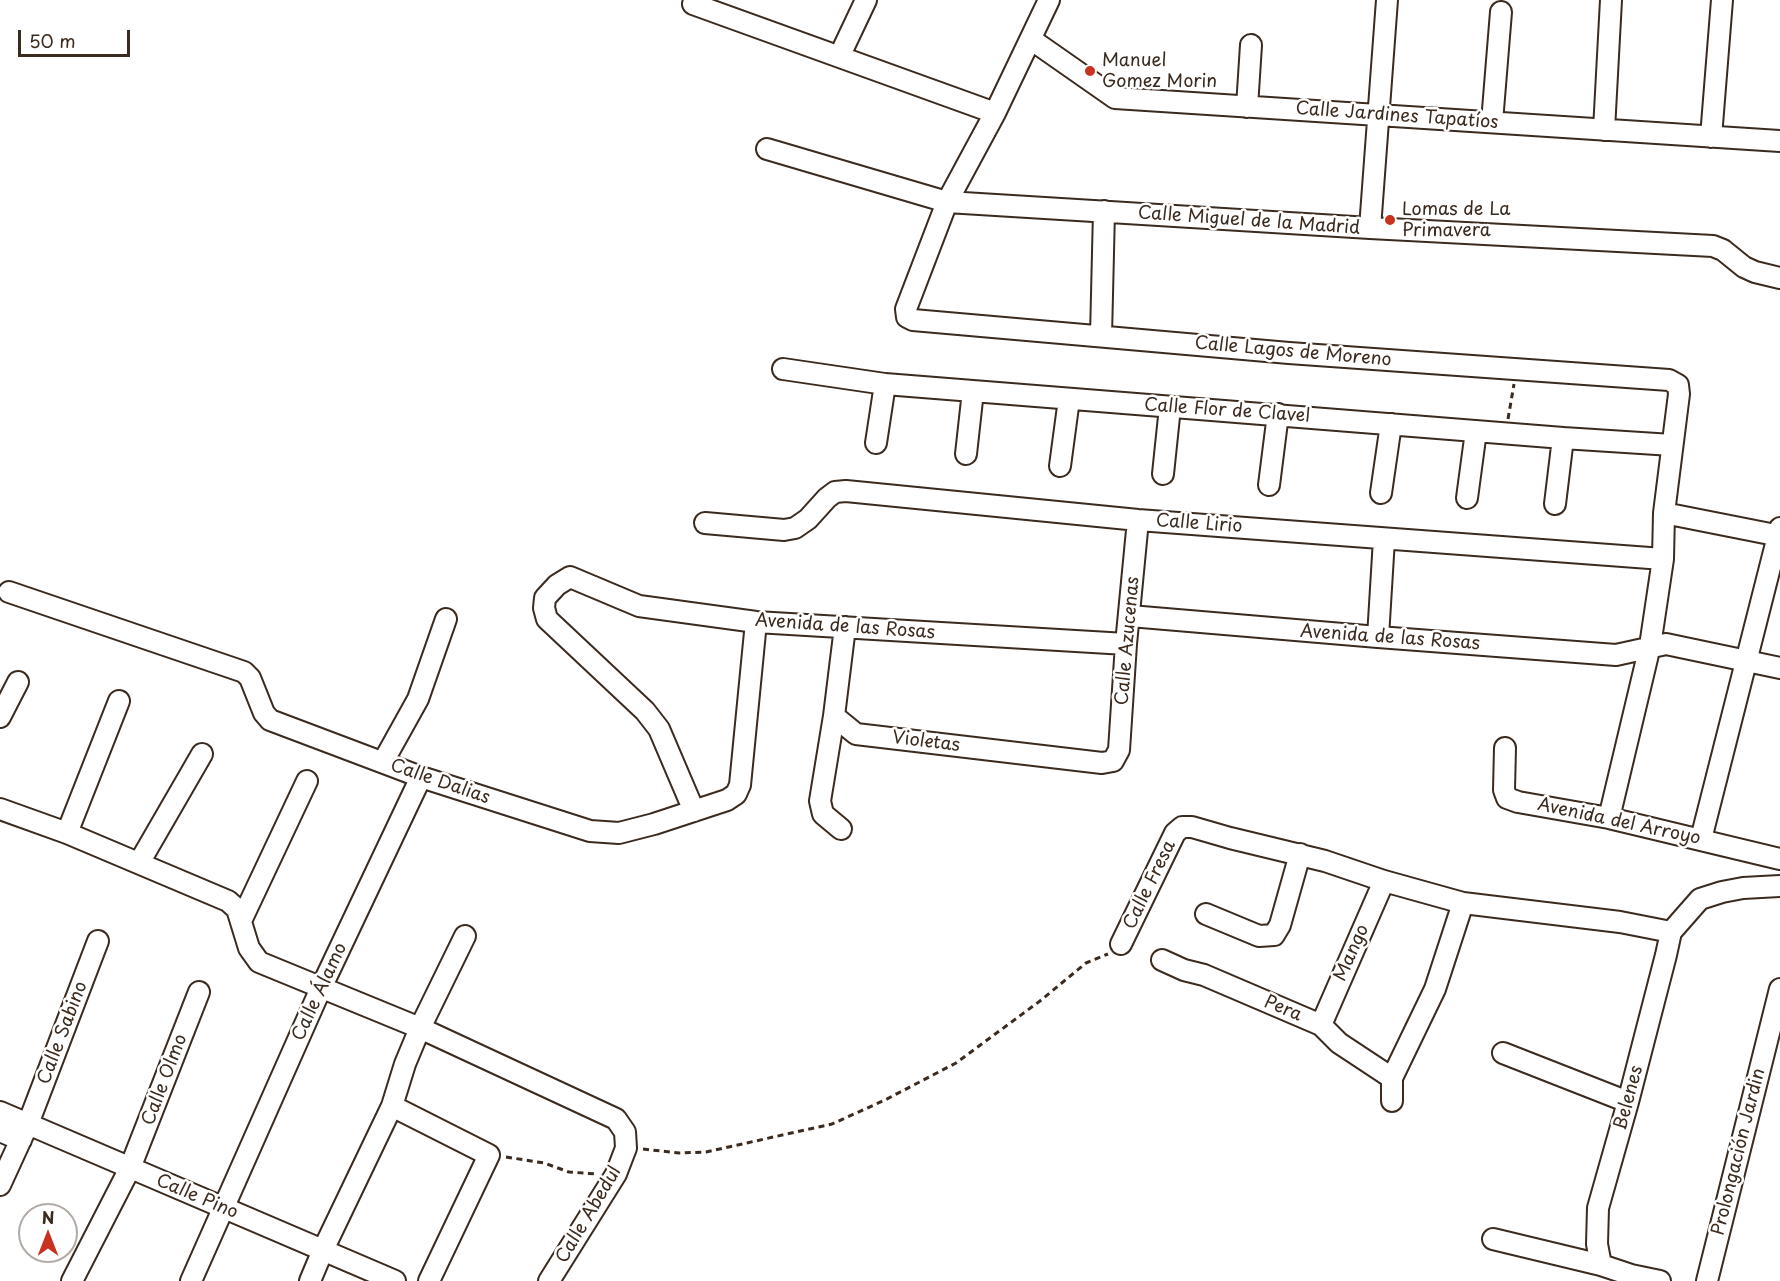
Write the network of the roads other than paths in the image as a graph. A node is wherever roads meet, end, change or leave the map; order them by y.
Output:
1 (866, 0) edge
2 (1049, 0) edge
3 (1387, 0) edge
4 (1611, 0) edge
5 (1722, 0) edge
6 (693, 4) dead end
7 (1501, 12) dead end
8 (1032, 40) junction
9 (1251, 45) dead end
10 (840, 55) junction
11 (1247, 106) junction
12 (995, 113) junction
13 (1377, 115) junction
14 (1492, 122) junction
15 (1604, 130) junction
16 (1711, 137) junction
17 (1780, 141) edge
18 (767, 148) dead end
19 (948, 202) junction
20 (1104, 212) junction
21 (1370, 228) junction
22 (1780, 278) edge
23 (1101, 336) junction
24 (783, 369) dead end
25 (885, 384) junction
26 (973, 391) junction
27 (1069, 399) junction
28 (1170, 406) junction
29 (1278, 414) junction
30 (1391, 424) junction
31 (1476, 431) junction
32 (1563, 438) junction
33 (876, 443) dead end
34 (1672, 445) junction
35 (966, 454) dead end
36 (1060, 466) dead end
37 (1163, 474) dead end
38 (1269, 485) dead end
39 (1381, 493) dead end
40 (1467, 498) dead end
41 (1555, 504) dead end
42 (1664, 513) junction
43 (1138, 520) junction
44 (705, 523) dead end
45 (1779, 534) edge
46 (1384, 538) junction
47 (1663, 559) junction
48 (9, 592) dead end
49 (1130, 616) junction
50 (446, 619) dead end
51 (756, 621) junction
52 (844, 627) junction
53 (1378, 638) junction
54 (1126, 644) junction
55 (1650, 646) junction
56 (1746, 661) junction
57 (1780, 668) edge
58 (18, 682) dead end
59 (119, 701) dead end
60 (834, 716) junction
61 (0, 717) edge
62 (1505, 748) dead end
63 (202, 754) dead end
64 (1113, 761) joint
65 (382, 762) junction
66 (421, 777) junction
67 (307, 781) dead end
68 (0, 809) edge
69 (694, 811) junction
70 (1609, 818) junction
71 (841, 829) dead end
72 (67, 832) junction
73 (1701, 839) junction
74 (1300, 854) junction
75 (1780, 859) edge
76 (139, 863) junction
77 (1384, 881) junction
78 (1780, 886) edge
79 (1463, 903) junction
80 (1206, 914) dead end
81 (241, 921) junction
82 (1671, 932) junction
83 (465, 936) dead end
84 (98, 941) dead end
85 (1121, 944) road end
86 (1162, 960) dead end
87 (321, 988) junction
88 (1780, 989) edge
89 (199, 992) dead end
90 (1321, 1025) junction
91 (420, 1028) junction
92 (1503, 1053) dead end
93 (1392, 1078) junction
94 (1392, 1101) dead end
95 (1628, 1102) junction
96 (392, 1106) junction
97 (0, 1112) edge
98 (0, 1131) edge
99 (25, 1132) junction
100 (130, 1168) junction
101 (0, 1185) edge
102 (222, 1207) junction
103 (1493, 1239) dead end
104 (323, 1250) junction
105 (1601, 1265) junction
106 (1630, 1278) edge
107 (72, 1281) edge
108 (191, 1281) edge
109 (310, 1281) edge
110 (395, 1281) edge
111 (429, 1281) edge
112 (549, 1281) edge
113 (1660, 1281) edge
114 (1707, 1281) edge

1 - 10 street
2 - 8 street
3 - 13 street
4 - 15 street
5 - 16 street
6 - 10 street
7 - 14 street
8 - 11 street, Calle Jardines Tapatíos
8 - 12 street
9 - 11 street
10 - 12 street
11 - 13 street, Calle Jardines Tapatíos
12 - 19 street
13 - 14 street, Calle Jardines Tapatíos
13 - 21 street
14 - 15 street, Calle Jardines Tapatíos
15 - 16 street, Calle Jardines Tapatíos
16 - 17 street, Calle Jardines Tapatíos
18 - 19 street, Calle Miguel de la Madrid
19 - 20 street, Calle Miguel de la Madrid
19 - 23 street, Calle Lagos de Moreno
20 - 21 street, Calle Miguel de la Madrid
20 - 23 street
21 - 22 street, Calle Miguel de la Madrid
23 - 34 street, Calle Lagos de Moreno
24 - 25 street, Calle Flor de Clavel
25 - 26 street, Calle Flor de Clavel
25 - 33 street
26 - 27 street, Calle Flor de Clavel
26 - 35 street
27 - 28 street, Calle Flor de Clavel
27 - 36 street
28 - 29 street, Calle Flor de Clavel
28 - 37 street
29 - 30 street, Calle Flor de Clavel
29 - 38 street
30 - 31 street, Calle Flor de Clavel
30 - 39 street
31 - 32 street, Calle Flor de Clavel
31 - 40 street
32 - 34 street, Calle Flor de Clavel
32 - 41 street
34 - 42 street
42 - 45 street
42 - 47 street
43 - 44 street, Calle Lirio
43 - 46 street, Calle Lirio
43 - 49 street, Calle Azucenas
45 - 56 street
46 - 47 street, Calle Lirio
46 - 53 street
47 - 55 street
48 - 65 street, Calle Dalias
49 - 53 street, Avenida de las Rosas
49 - 54 street, Calle Azucenas
50 - 65 street
51 - 52 street, Avenida de las Rosas
51 - 69 street, Calle Dalias
51 - 69 street, Avenida de las Rosas
52 - 54 street, Avenida de las Rosas
52 - 60 street
53 - 55 street, Avenida de las Rosas
54 - 64 street, Calle Azucenas
55 - 56 street, Avenida de las Rosas
55 - 70 street
56 - 57 street, Avenida de las Rosas
56 - 73 street
58 - 61 street
59 - 72 street
60 - 64 street, Violetas
60 - 71 street
62 - 70 street, Avenida del Arroyo
63 - 76 street
65 - 66 street, Calle Dalias
66 - 69 street, Calle Dalias
66 - 87 street, Calle Álamo
67 - 81 street
68 - 72 street
70 - 73 street, Avenida del Arroyo
72 - 76 street
73 - 75 street, Avenida del Arroyo
74 - 77 street
74 - 80 street
74 - 85 street, Calle Fresa
76 - 81 street
77 - 79 street
77 - 90 street, Mango
78 - 82 street
79 - 82 street
79 - 93 street
81 - 87 street
82 - 95 street, Belenes
83 - 91 street
84 - 99 street, Calle Sabino
86 - 90 street, Pera
87 - 91 street
87 - 102 street, Calle Álamo
88 - 114 street, Prolongación Jardin
89 - 100 street, Calle Olmo
90 - 93 street, Pera
91 - 96 street
91 - 112 street, Calle Abedul
92 - 95 street
93 - 94 street
95 - 105 street, Belenes
96 - 104 street
96 - 111 street
97 - 99 street, Calle Pino
98 - 99 street
99 - 100 street, Calle Pino
99 - 101 street, Calle Sabino
100 - 102 street, Calle Pino
100 - 107 street, Calle Olmo
102 - 104 street, Calle Pino
102 - 108 street, Calle Álamo
103 - 105 street
104 - 109 street
104 - 110 street, Calle Pino
105 - 106 street
106 - 113 street

